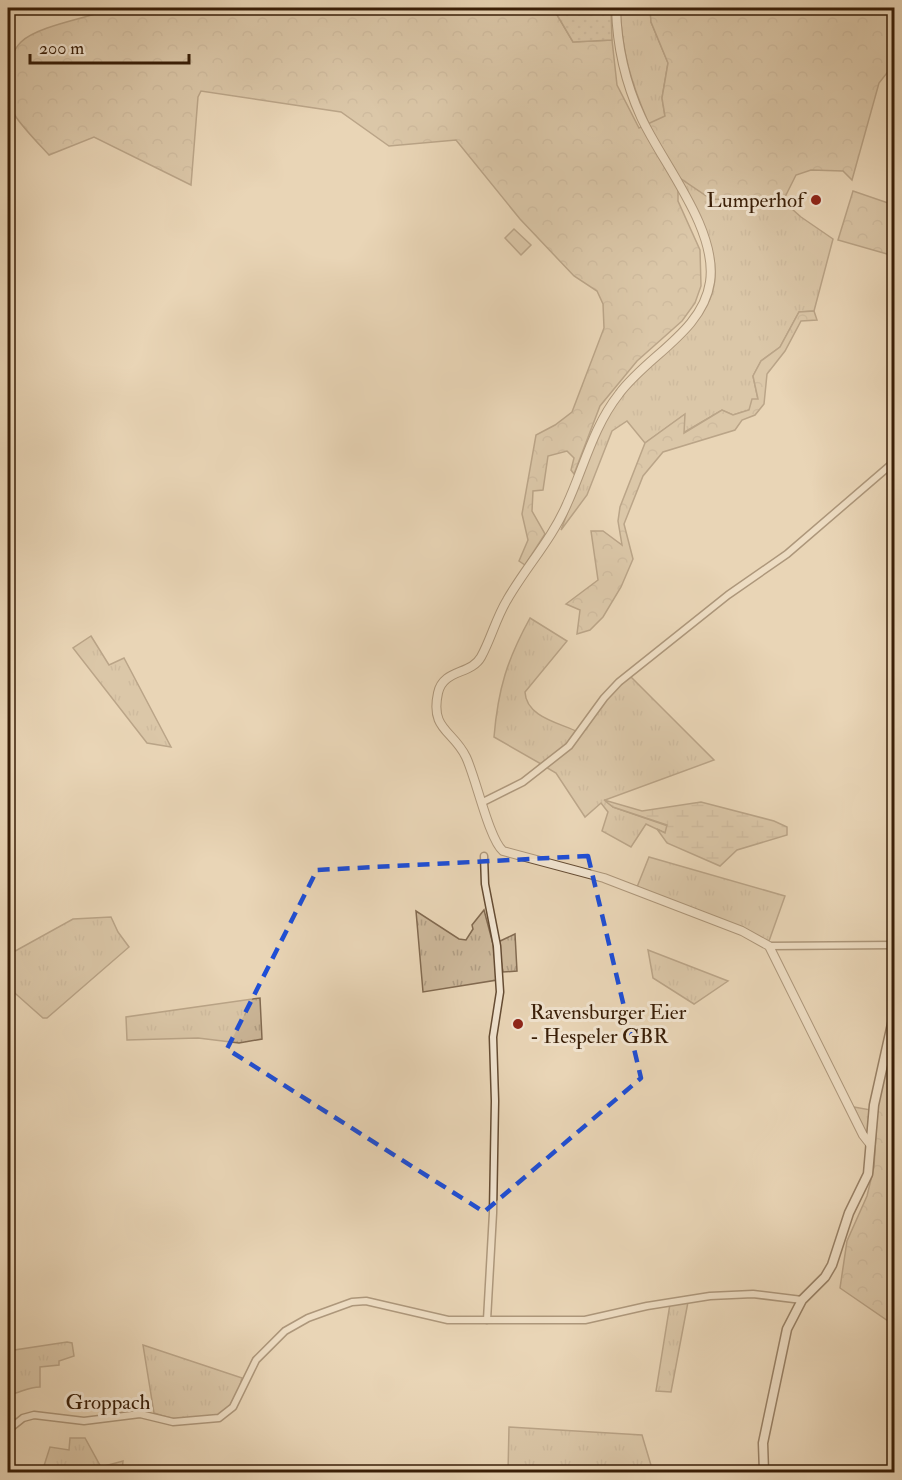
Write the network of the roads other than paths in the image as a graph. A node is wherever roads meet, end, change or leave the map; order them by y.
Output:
1 (616, 8) edge
2 (894, 462) edge
3 (483, 802) junction
4 (484, 856) dead end
5 (894, 945) edge
6 (769, 946) junction
7 (894, 1015) edge
8 (870, 1144) junction
9 (802, 1300) junction
10 (487, 1320) junction
11 (8, 1430) edge
12 (763, 1471) edge

1 - 3 street
2 - 3 street
3 - 6 street
4 - 10 street
5 - 6 street
6 - 8 street
7 - 8 main road
8 - 9 main road
9 - 10 street, Groppach
9 - 12 main road
10 - 11 street, Groppach

